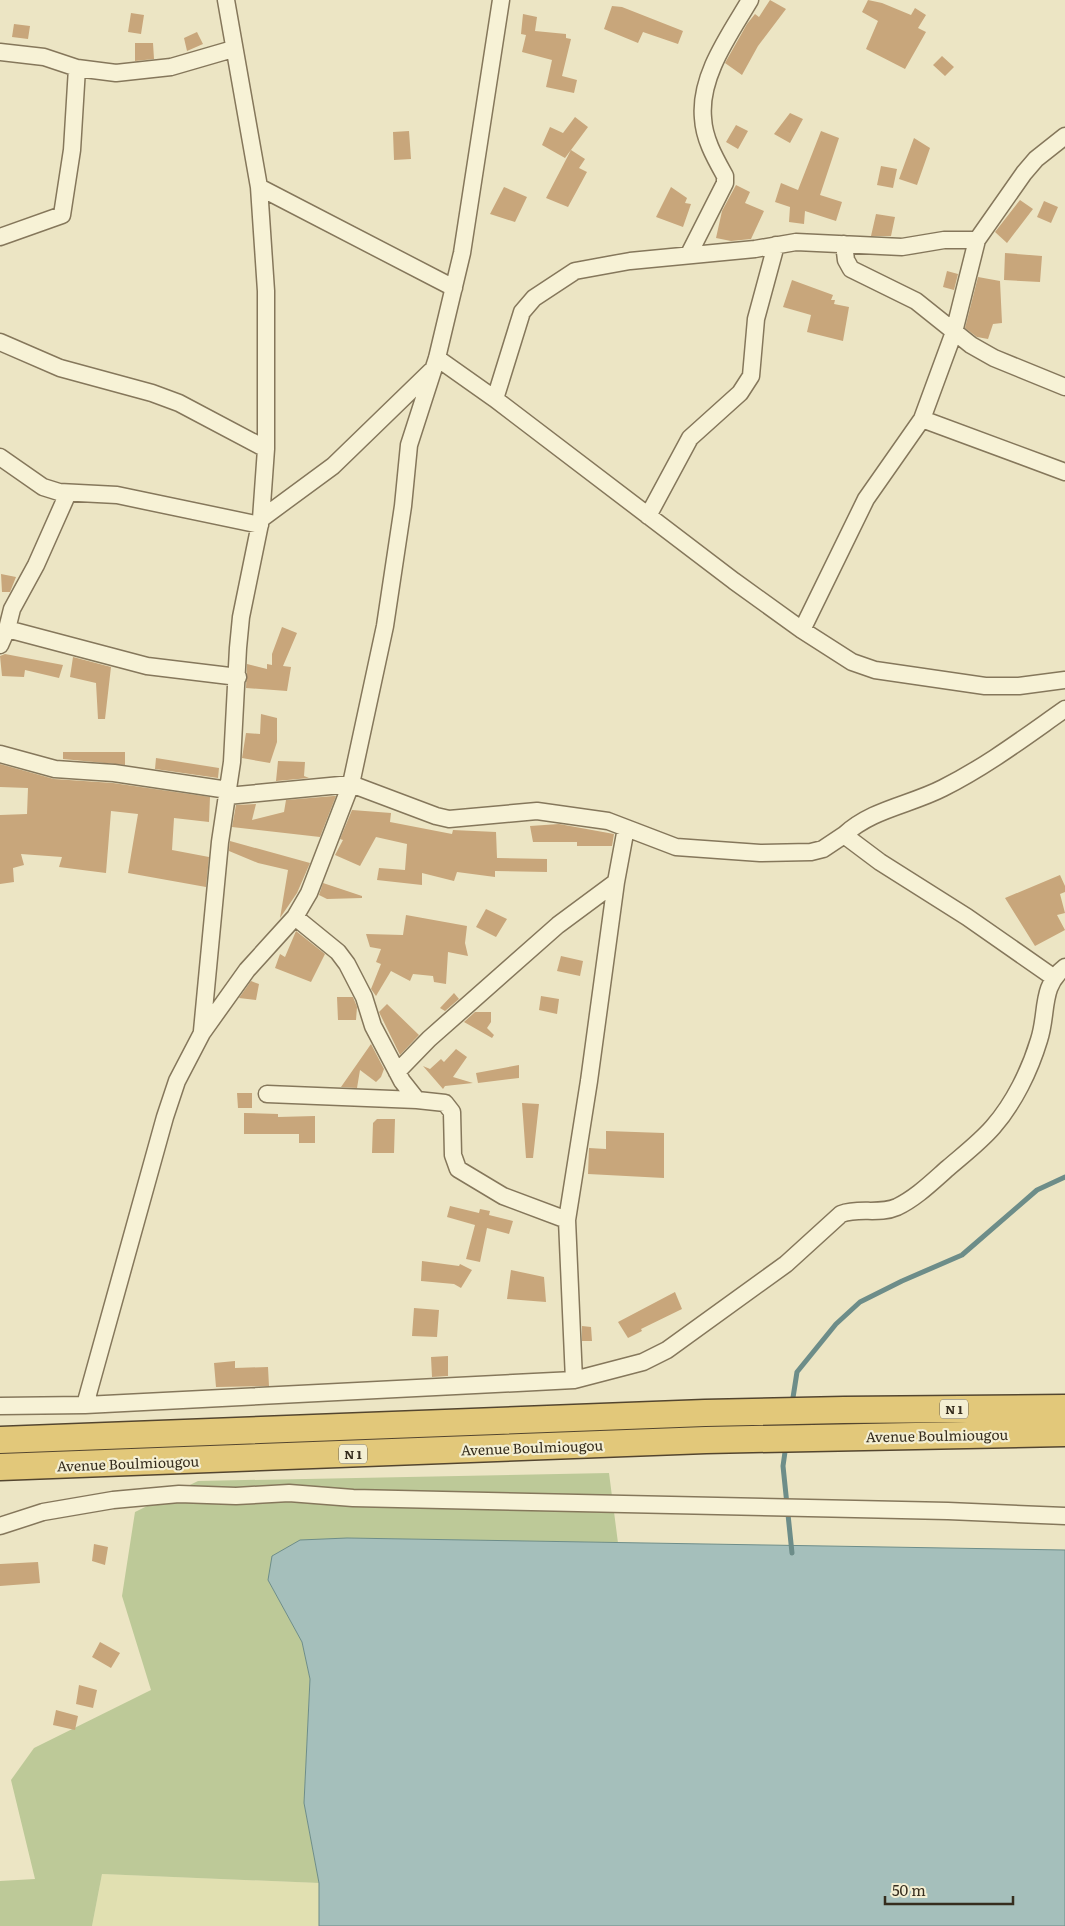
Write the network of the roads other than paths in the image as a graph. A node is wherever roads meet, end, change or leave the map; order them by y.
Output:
1 (226, 0) edge
2 (501, 0) edge
3 (750, 0) edge
4 (233, 49) junction
5 (0, 52) edge
6 (78, 68) junction
7 (1065, 136) edge
8 (259, 187) junction
9 (0, 237) edge
10 (977, 240) junction
11 (844, 244) junction
12 (776, 245) junction
13 (690, 254) junction
14 (454, 288) junction
15 (954, 332) junction
16 (0, 342) edge
17 (436, 363) junction
18 (1065, 387) edge
19 (495, 399) junction
20 (922, 419) junction
21 (266, 449) junction
22 (0, 458) edge
23 (1065, 472) edge
24 (68, 493) junction
25 (648, 516) junction
26 (260, 522) junction
27 (7, 629) junction
28 (802, 630) junction
29 (0, 645) edge
30 (238, 677) junction
31 (1065, 680) edge
32 (1065, 709) edge
33 (0, 754) edge
34 (351, 784) junction
35 (228, 793) junction
36 (626, 828) junction
37 (844, 836) junction
38 (616, 882) junction
39 (295, 917) junction
40 (1059, 972) edge
41 (202, 1033) junction
42 (397, 1072) junction
43 (267, 1094) dead end
44 (417, 1100) junction
45 (567, 1220) junction
46 (574, 1380) junction
47 (85, 1405) junction
48 (0, 1406) edge
49 (1065, 1408) edge
50 (1065, 1433) edge
51 (0, 1440) edge
52 (0, 1467) edge
53 (1065, 1516) edge
54 (0, 1526) edge

1 - 4 street
2 - 14 street
3 - 13 street
4 - 6 street
4 - 8 street
5 - 6 street
6 - 9 street
7 - 10 street
8 - 14 street
8 - 21 street
10 - 11 street
10 - 15 street
11 - 12 street
11 - 15 street
12 - 13 street
12 - 25 street
13 - 19 street
14 - 17 street
15 - 18 street
15 - 20 street
16 - 21 street
17 - 19 street
17 - 26 street
17 - 34 street
19 - 25 street
20 - 23 street
20 - 28 street
21 - 26 street
22 - 24 street
24 - 26 street
24 - 27 street
25 - 28 street
26 - 30 street
27 - 29 street
27 - 30 street
28 - 31 street
30 - 35 street
32 - 37 street
33 - 35 street
34 - 35 street
34 - 36 street
34 - 39 street
35 - 41 street
36 - 37 street
36 - 38 street
37 - 40 street
38 - 42 street
38 - 45 street
39 - 41 street
39 - 42 street
40 - 46 street
41 - 47 street
42 - 44 street
43 - 44 street
44 - 45 street
45 - 46 street
46 - 47 street
47 - 48 street
49 - 51 highway, Avenue Boulmiougou / N 1
50 - 52 highway, Avenue Boulmiougou / N 1
53 - 54 street

